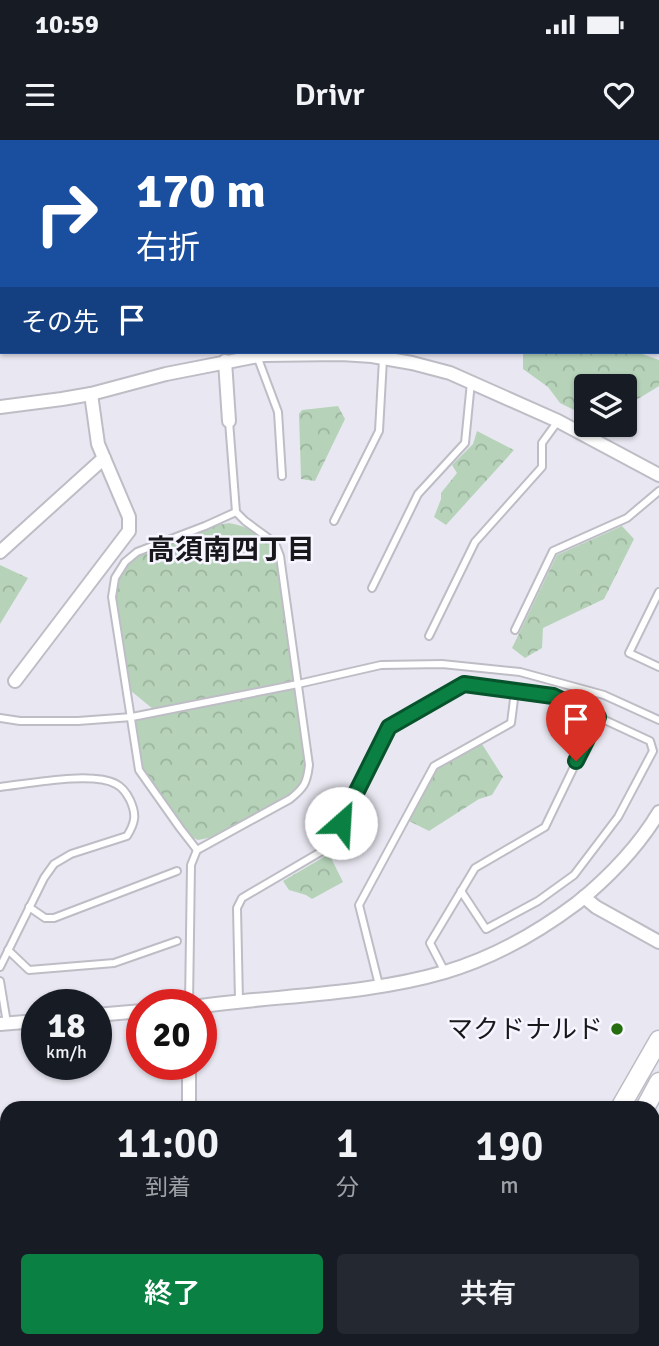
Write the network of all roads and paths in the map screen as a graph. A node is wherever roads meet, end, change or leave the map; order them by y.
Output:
1 (376, 355) edge
2 (257, 356) junction
3 (234, 357) edge
4 (471, 382) junction
5 (91, 394) junction
6 (0, 407) edge
7 (229, 421) joint
8 (558, 421) junction
9 (104, 458) junction
10 (659, 475) edge
11 (282, 476) dead end
12 (659, 491) edge
13 (236, 512) junction
14 (334, 521) dead end
15 (0, 552) edge
16 (372, 589) dead end
17 (659, 592) edge
18 (514, 630) dead end
19 (429, 636) dead end
20 (659, 667) edge
21 (15, 681) dead end
22 (298, 684) junction
23 (515, 691) junction
24 (132, 717) junction
25 (598, 717) junction
26 (0, 718) edge
27 (659, 720) edge
28 (0, 787) edge
29 (659, 812) edge
30 (197, 850) junction
31 (177, 871) dead end
32 (461, 891) junction
33 (584, 897) junction
34 (29, 907) junction
35 (177, 941) dead end
36 (659, 942) edge
37 (8, 950) junction
38 (0, 967) edge
39 (445, 972) junction
40 (0, 981) edge
41 (379, 985) junction
42 (189, 989) edge
43 (239, 1001) junction
44 (217, 1004) edge
45 (21, 1022) edge
46 (3, 1024) edge
47 (659, 1040) edge
48 (189, 1080) edge
49 (659, 1082) edge
50 (189, 1101) edge
51 (625, 1101) edge
52 (649, 1101) edge

1 - 2 street
1 - 4 street
1 - 14 lane
2 - 3 street
2 - 11 lane
3 - 5 street
3 - 7 street
4 - 8 street
4 - 16 lane
5 - 6 street
5 - 9 street
7 - 13 lane
8 - 10 street
8 - 19 lane
9 - 15 street
9 - 21 street
12 - 18 lane
13 - 22 lane
13 - 24 lane
17 - 20 lane
22 - 24 lane
22 - 27 lane
22 - 30 lane
23 - 25 lane
23 - 41 lane
23 - 43 lane
24 - 26 lane
24 - 30 lane
25 - 32 lane
25 - 32 lane
28 - 34 lane
29 - 33 street
30 - 42 lane
31 - 34 lane
32 - 39 lane
33 - 36 street
33 - 39 street
34 - 37 lane
35 - 37 lane
37 - 38 lane
39 - 41 street
40 - 46 lane
41 - 43 street
43 - 44 street
45 - 46 street
47 - 51 main road
48 - 50 street
49 - 52 main road

